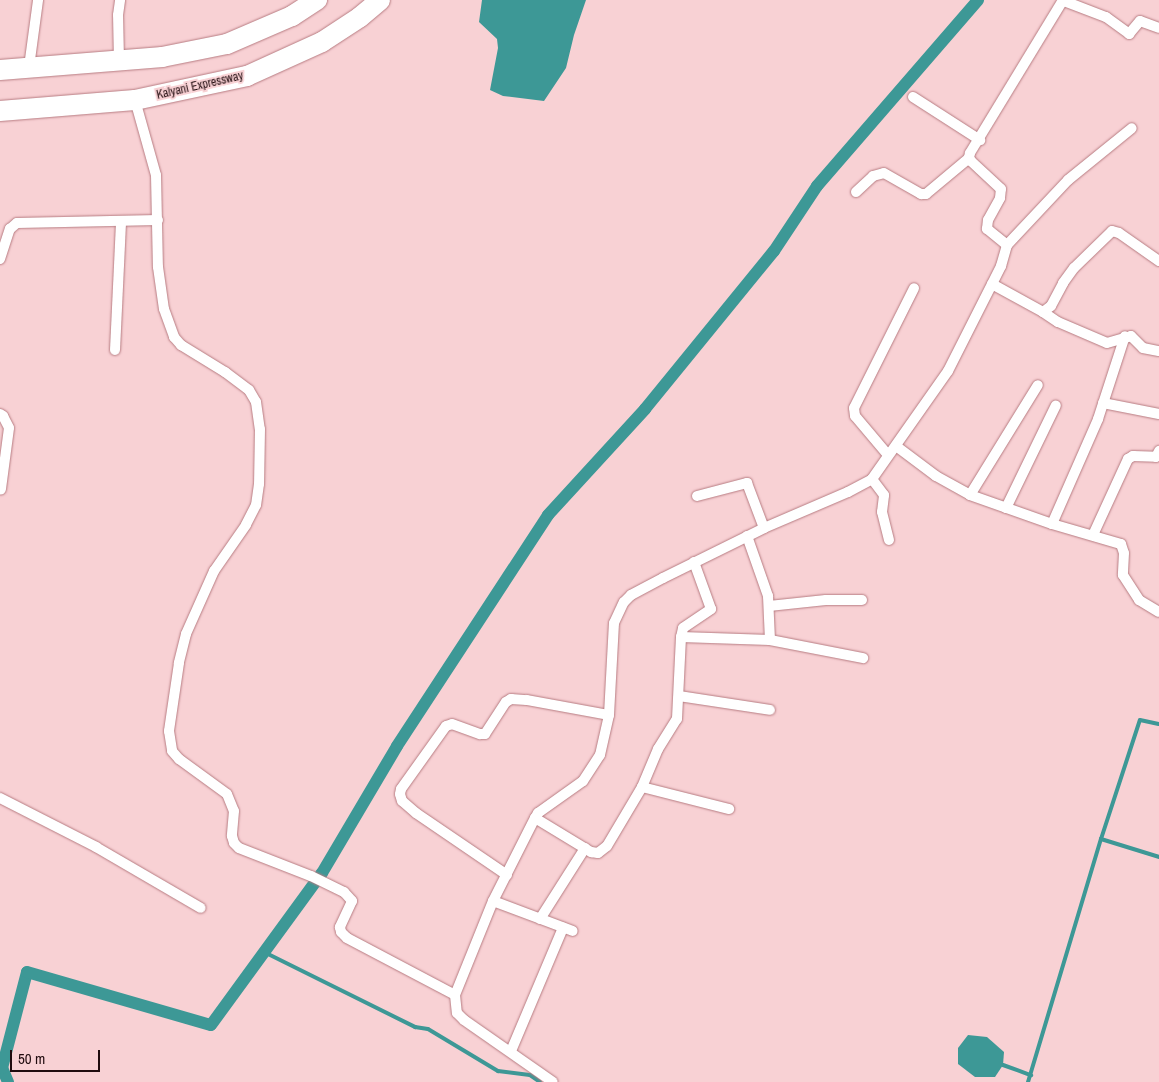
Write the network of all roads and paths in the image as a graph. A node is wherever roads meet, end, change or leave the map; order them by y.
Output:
1 (38, 0) edge
2 (120, 0) edge
3 (317, 0) edge
4 (380, 0) edge
5 (1063, 0) edge
6 (1159, 28) edge
7 (119, 61) junction
8 (29, 67) junction
9 (0, 70) edge
10 (913, 97) dead end
11 (135, 100) junction
12 (0, 111) edge
13 (1132, 128) dead end
14 (980, 140) junction
15 (969, 158) junction
16 (856, 192) dead end
17 (158, 220) junction
18 (121, 222) junction
19 (1007, 245) junction
20 (0, 259) edge
21 (1159, 261) edge
22 (992, 284) junction
23 (914, 288) dead end
24 (1044, 312) junction
25 (1125, 336) junction
26 (115, 350) dead end
27 (1159, 351) edge
28 (1038, 386) dead end
29 (1103, 403) junction
30 (1056, 405) dead end
31 (0, 414) edge
32 (1159, 414) edge
33 (896, 446) junction
34 (1159, 451) edge
35 (888, 455) junction
36 (872, 479) junction
37 (1, 489) edge
38 (970, 494) junction
39 (697, 496) dead end
40 (1006, 508) junction
41 (1052, 524) junction
42 (764, 528) junction
43 (1093, 535) junction
44 (747, 536) junction
45 (888, 540) dead end
46 (694, 562) junction
47 (862, 600) dead end
48 (770, 606) junction
49 (1159, 612) edge
50 (681, 637) junction
51 (770, 640) junction
52 (863, 658) dead end
53 (679, 696) junction
54 (770, 710) dead end
55 (609, 715) junction
56 (642, 787) junction
57 (0, 798) edge
58 (729, 809) dead end
59 (534, 818) junction
60 (585, 848) junction
61 (507, 875) junction
62 (493, 900) junction
63 (201, 908) dead end
64 (540, 920) junction
65 (455, 995) junction
66 (511, 1051) junction
67 (553, 1082) edge

1 - 8 street
2 - 7 street
3 - 7 highway
4 - 11 highway, Kalyani Expressway
5 - 6 street
5 - 14 street
7 - 8 highway
8 - 9 highway
10 - 14 street
11 - 12 highway, Kalyani Expressway
11 - 17 street
13 - 19 street
14 - 15 street
15 - 16 street
15 - 19 street
17 - 18 street
17 - 65 street
18 - 20 street
18 - 26 street
19 - 22 street
21 - 24 street
22 - 24 street
22 - 33 street
23 - 35 street
24 - 25 street
25 - 27 street
25 - 29 street
28 - 38 street
29 - 32 street
29 - 41 street
30 - 40 street
31 - 37 street
33 - 35 street
33 - 38 street
34 - 43 street
35 - 36 street
36 - 42 street
36 - 45 street
38 - 40 street
39 - 42 street
40 - 41 street
41 - 43 street
42 - 44 street
43 - 49 street
44 - 46 street
44 - 48 street
46 - 50 street
46 - 55 street
47 - 48 street
48 - 51 street
50 - 51 street
50 - 53 street
51 - 52 street
53 - 54 street
53 - 56 street
55 - 59 street
55 - 61 street
56 - 58 street
56 - 60 street
57 - 63 street
59 - 60 street
59 - 61 street
60 - 64 street
61 - 62 street
62 - 64 street
62 - 65 street
64 - 66 street
65 - 66 street
66 - 67 street

